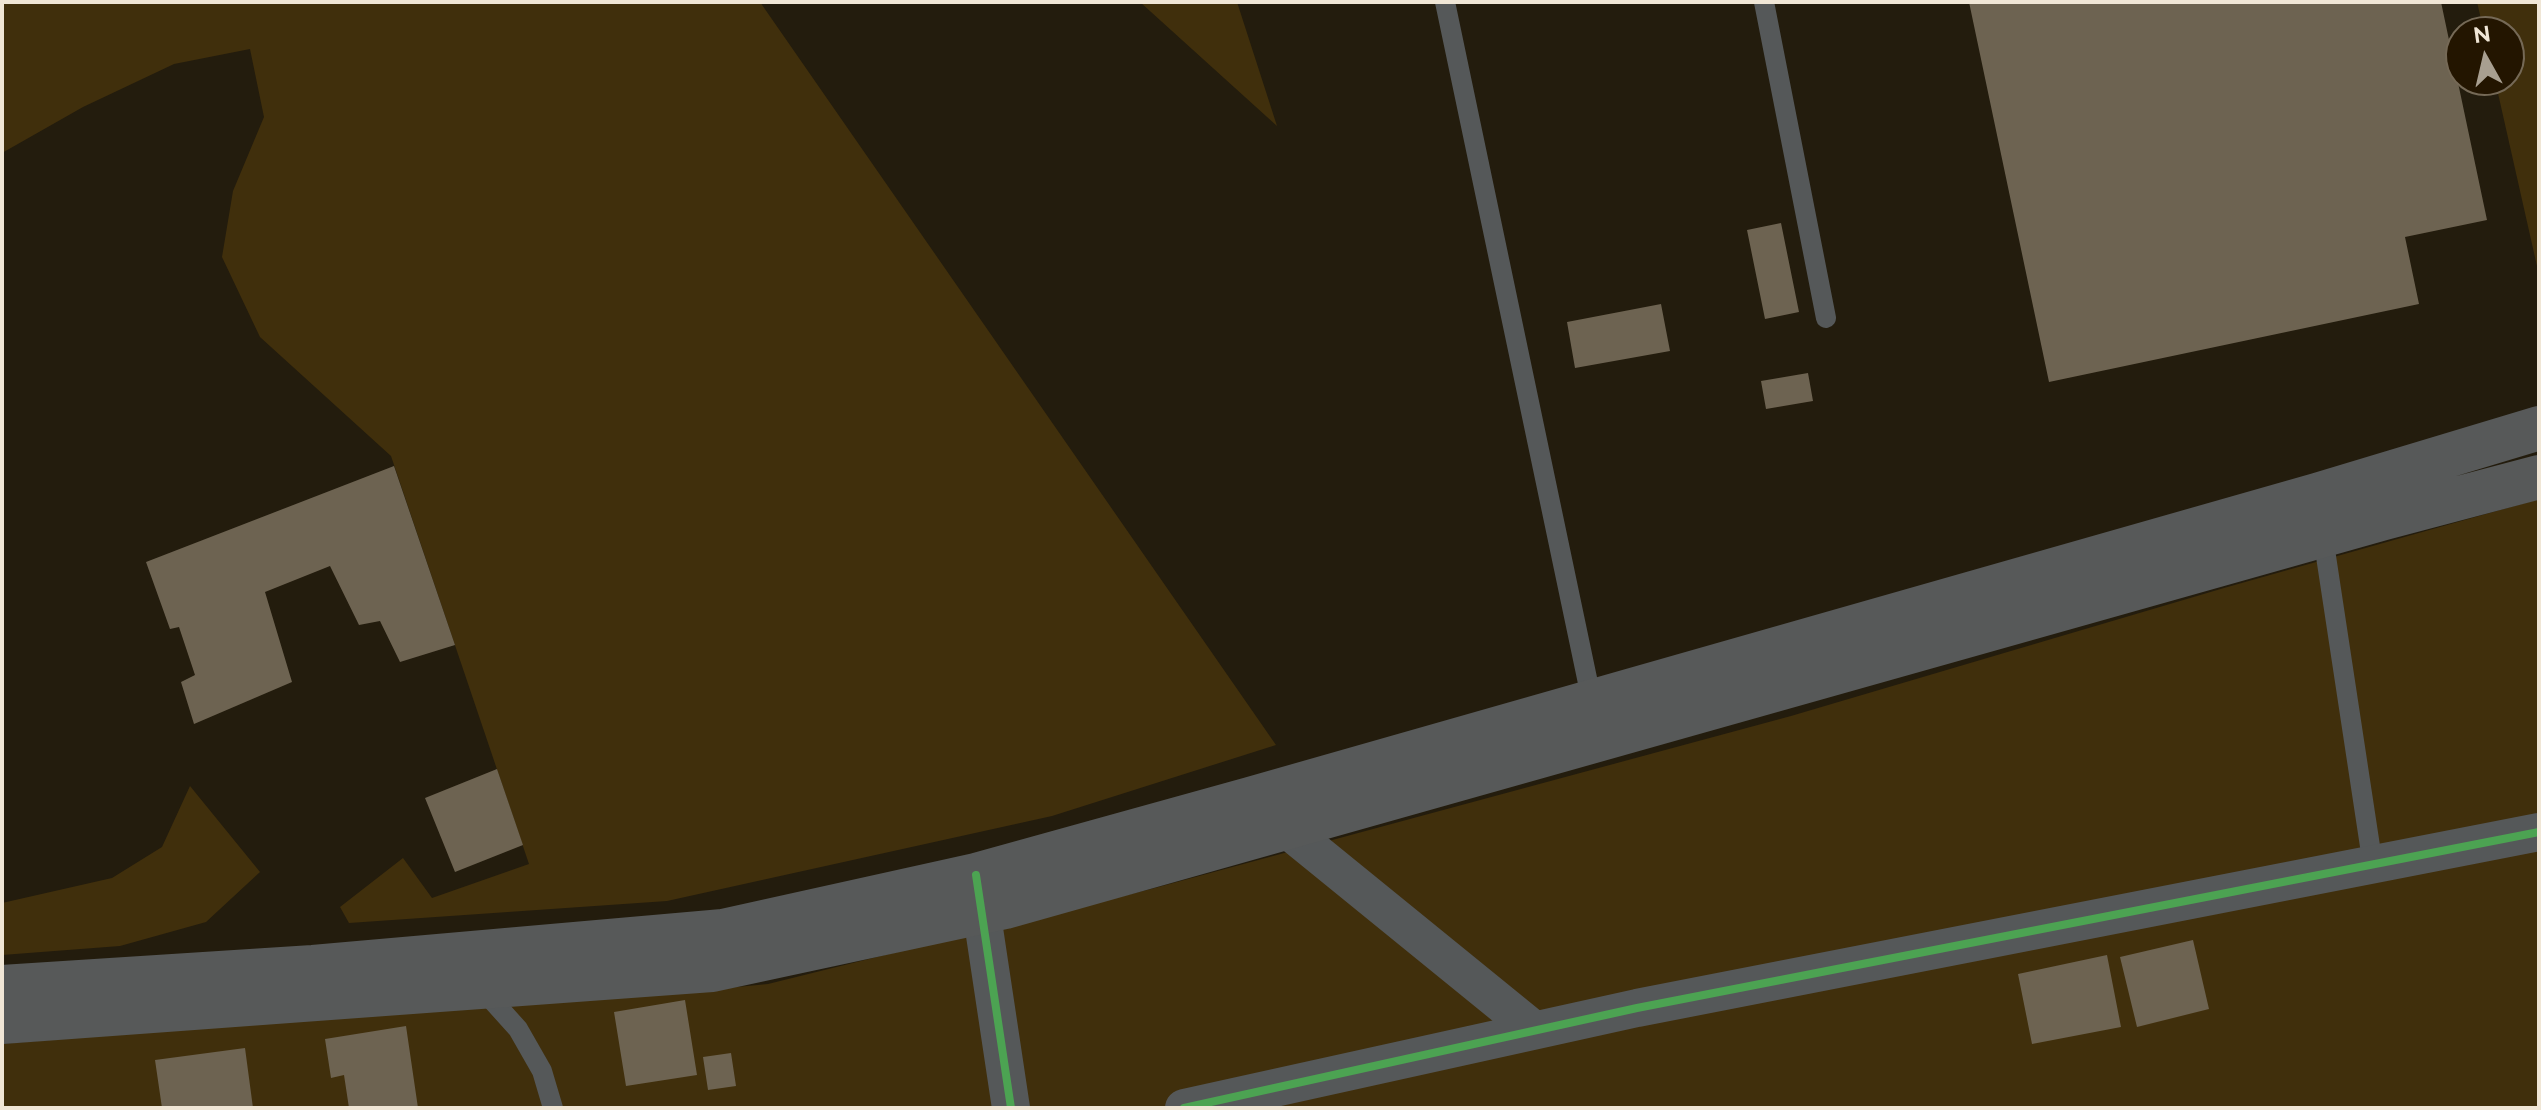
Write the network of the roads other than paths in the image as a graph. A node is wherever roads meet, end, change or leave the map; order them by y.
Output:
1 (1445, 2) edge
2 (1764, 2) edge
3 (1826, 318) dead end
4 (2539, 428) edge
5 (2539, 477) edge
6 (2320, 515) junction
7 (1592, 702) junction
8 (1250, 799) junction
9 (1286, 828) junction
10 (2539, 832) edge
11 (2373, 866) junction
12 (979, 893) junction
13 (467, 972) junction
14 (2, 987) edge
15 (2, 1022) edge
16 (1534, 1030) junction
17 (553, 1108) edge
18 (1011, 1108) edge
19 (1184, 1108) edge

1 - 7 lane
2 - 3 lane
4 - 6 main road
5 - 6 main road
6 - 7 main road
6 - 9 main road
6 - 11 lane
7 - 8 main road
8 - 9 street
8 - 12 main road
9 - 12 main road
9 - 16 street
10 - 11 street
11 - 16 street
12 - 13 main road
12 - 18 street
13 - 14 main road
13 - 15 main road
13 - 17 lane
16 - 19 street

